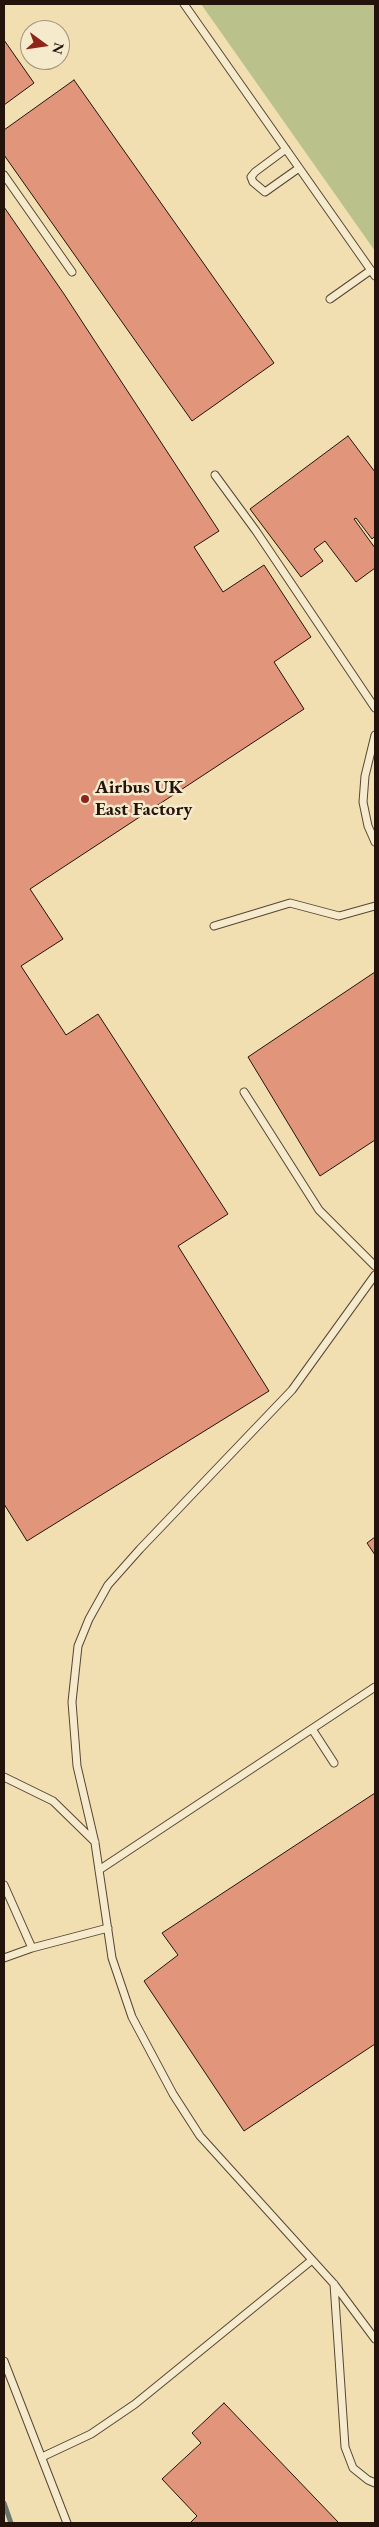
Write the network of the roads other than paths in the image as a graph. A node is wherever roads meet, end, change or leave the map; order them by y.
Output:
1 (184, 4) edge
2 (286, 149) junction
3 (299, 168) junction
4 (4, 175) edge
5 (72, 272) dead end
6 (373, 273) edge
7 (330, 300) dead end
8 (215, 475) dead end
9 (375, 708) edge
10 (375, 735) edge
11 (375, 842) edge
12 (375, 906) edge
13 (214, 926) dead end
14 (244, 1092) dead end
15 (375, 1266) edge
16 (375, 1275) edge
17 (375, 1687) edge
18 (312, 1730) junction
19 (334, 1764) dead end
20 (4, 1777) edge
21 (95, 1843) junction
22 (99, 1870) junction
23 (4, 1885) edge
24 (108, 1928) junction
25 (32, 1948) junction
26 (4, 1958) edge
27 (312, 2260) junction
28 (334, 2284) junction
29 (375, 2339) edge
30 (4, 2361) edge
31 (42, 2457) junction
32 (375, 2483) edge
33 (67, 2523) edge

1 - 2 lane
2 - 3 lane
2 - 3 lane
3 - 6 lane
4 - 5 lane
6 - 7 lane
8 - 9 lane
10 - 11 lane
12 - 13 lane
14 - 15 lane
16 - 21 lane
17 - 18 lane
18 - 19 lane
18 - 22 lane
20 - 21 lane
21 - 22 lane
22 - 24 lane
23 - 25 lane
24 - 25 lane
24 - 27 lane
25 - 26 lane
27 - 28 lane
27 - 31 lane
28 - 29 lane
28 - 32 lane
30 - 31 lane
31 - 33 lane

